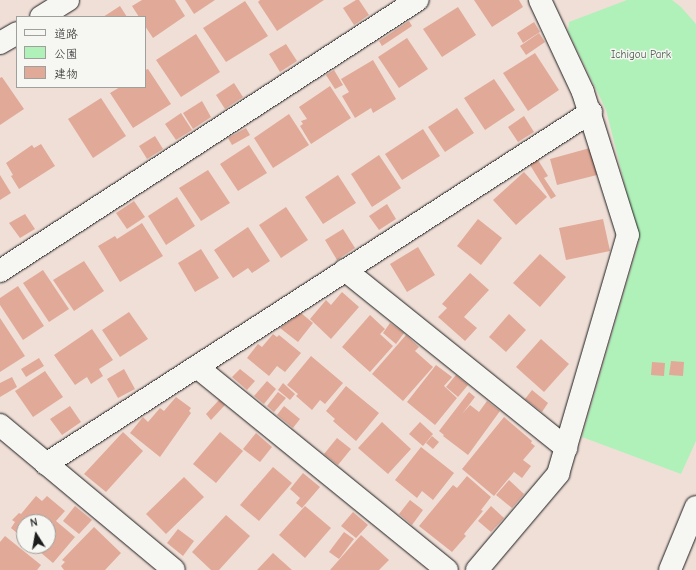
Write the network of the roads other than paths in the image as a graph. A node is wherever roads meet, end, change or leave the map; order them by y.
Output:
1 (68, 0) edge
2 (418, 0) edge
3 (540, 0) edge
4 (43, 16) edge
5 (16, 34) edge
6 (0, 44) edge
7 (590, 112) junction
8 (345, 270) junction
9 (0, 271) edge
10 (197, 367) junction
11 (0, 425) edge
12 (566, 448) junction
13 (46, 464) junction
14 (696, 507) edge
15 (174, 570) edge
16 (447, 570) edge
17 (477, 570) edge
18 (670, 570) edge

1 - 4 main road
2 - 9 main road
3 - 7 main road
5 - 6 main road
7 - 8 main road
7 - 12 main road
8 - 10 main road
8 - 12 main road
10 - 13 main road
10 - 16 main road
11 - 13 main road
12 - 17 main road
13 - 15 main road
14 - 18 main road

